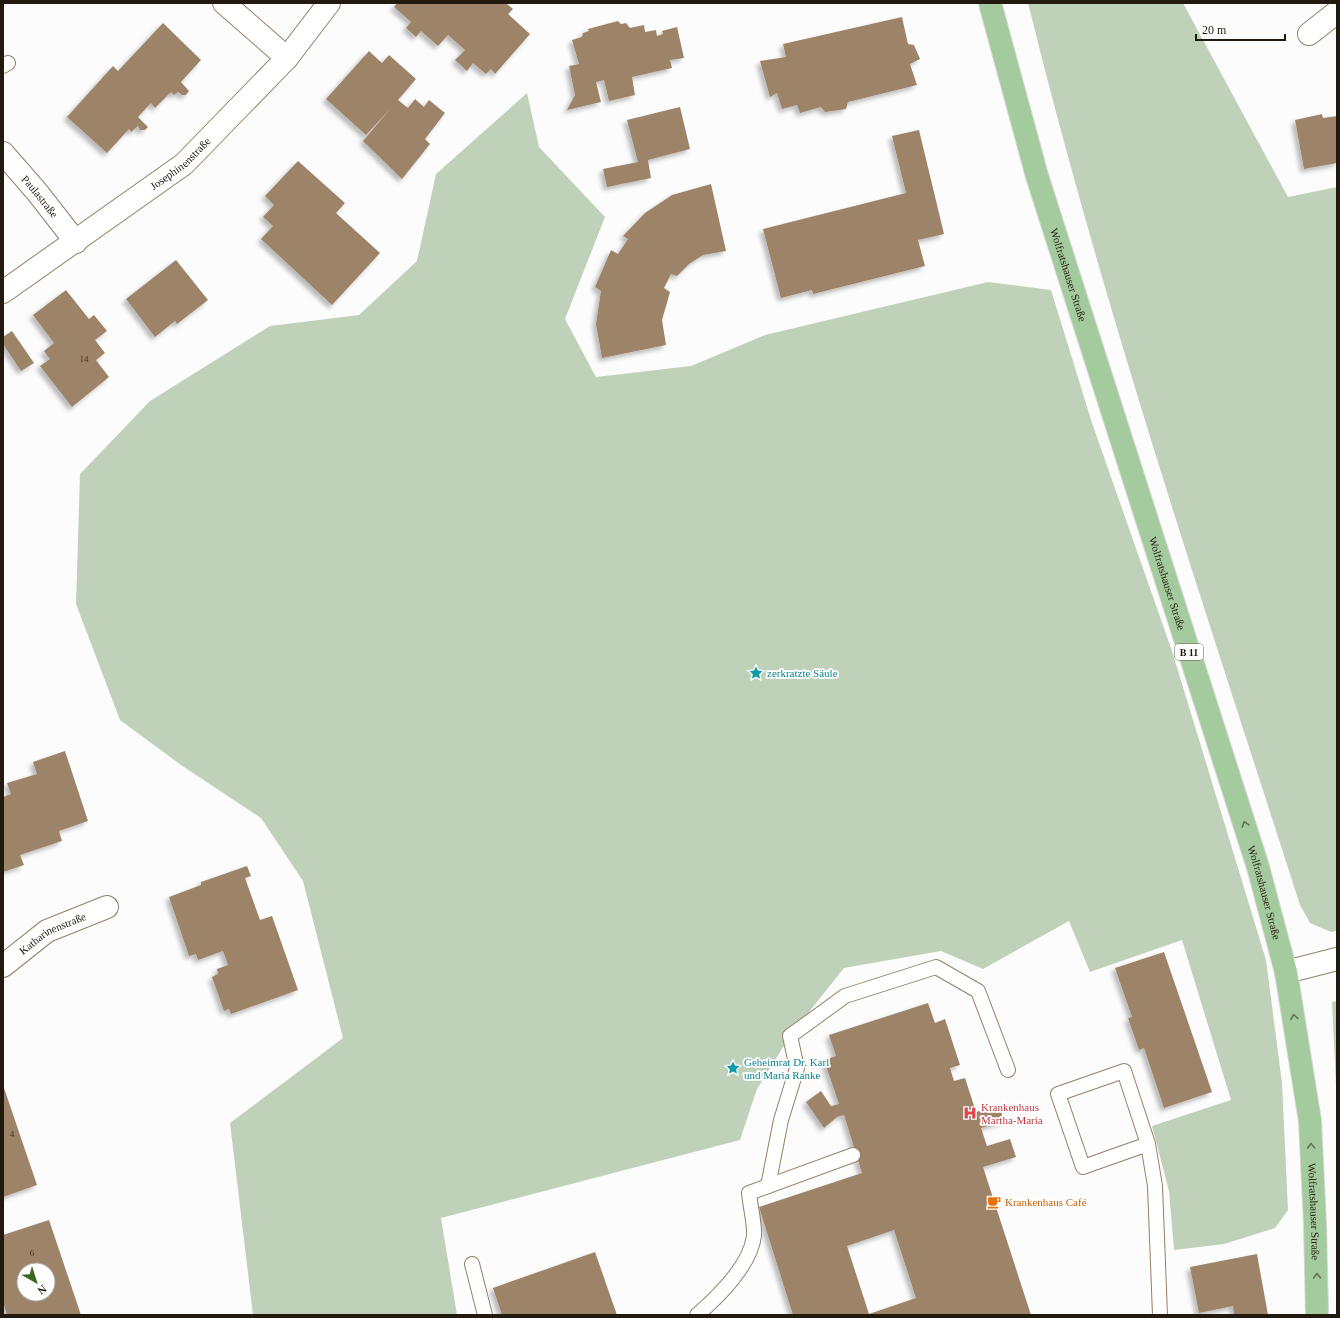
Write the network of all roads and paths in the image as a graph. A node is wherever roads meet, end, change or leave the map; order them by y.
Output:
1 (224, 3) edge
2 (329, 3) edge
3 (990, 3) edge
4 (1337, 12) edge
5 (1309, 34) dead end
6 (287, 58) junction
7 (3, 153) edge
8 (76, 242) junction
9 (3, 292) edge
10 (107, 907) dead end
11 (1337, 959) edge
12 (3, 966) edge
13 (1286, 972) junction
14 (1008, 1070) dead end
15 (1148, 1144) junction
16 (853, 1155) dead end
17 (768, 1186) junction
18 (472, 1264) dead end
19 (485, 1315) edge
20 (697, 1315) edge
21 (1160, 1315) edge
22 (1318, 1315) edge

1 - 6 street
2 - 6 street, Josephinenstraße
13 -> 3 main road, Wolfratshauser Straße / B 11
4 - 5 street
6 - 8 street, Josephinenstraße
7 - 8 street, Paulastraße
8 - 9 street, Josephinenstraße
10 - 12 street, Katharinenstraße
11 - 13 street
22 -> 13 main road, Wolfratshauser Straße / B 11
14 - 17 lane
15 - 15 lane
15 - 21 lane
16 - 17 lane
17 - 20 lane
18 - 19 lane

